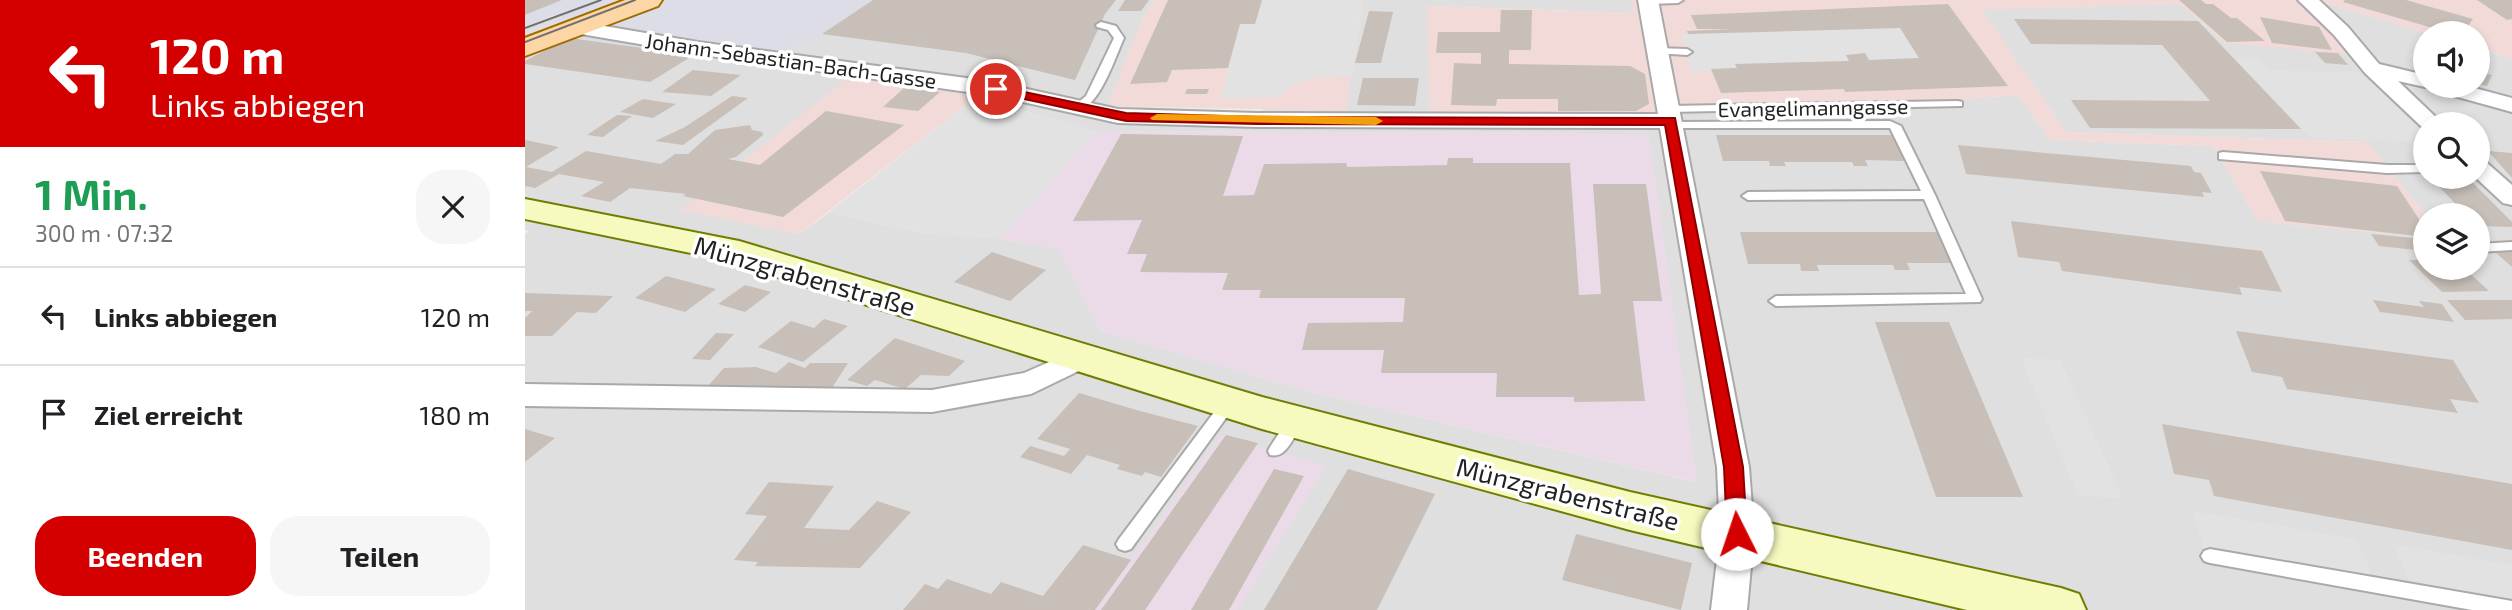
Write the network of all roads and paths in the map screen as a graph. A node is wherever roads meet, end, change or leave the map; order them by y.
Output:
1 (618, 0) edge
2 (649, 0) edge
3 (1648, 0) edge
4 (1678, 0) edge
5 (2308, 0) edge
6 (1101, 24) dead end
7 (581, 28) junction
8 (525, 35) edge
9 (525, 48) edge
10 (1658, 51) junction
11 (1687, 52) dead end
12 (2372, 69) junction
13 (2413, 78) edge
14 (2487, 98) edge
15 (1958, 104) dead end
16 (2512, 105) edge
17 (1078, 108) junction
18 (2419, 112) edge
19 (1670, 119) junction
20 (2223, 156) dead end
21 (2413, 168) edge
22 (2490, 179) edge
23 (1929, 195) junction
24 (1748, 196) dead end
25 (2512, 198) edge
26 (525, 209) edge
27 (2512, 246) edge
28 (2490, 247) edge
29 (1776, 301) dead end
30 (1081, 358) junction
31 (525, 395) edge
32 (1229, 403) junction
33 (1737, 534) junction
34 (1125, 544) dead end
35 (2210, 556) dead end
36 (2512, 609) edge
37 (1729, 610) edge
38 (2061, 610) edge

1 - 8 main road
2 - 7 main road
3 - 4 lane
3 - 10 street
5 - 12 street
6 - 17 lane
7 - 9 main road
7 - 17 street, Johann-Sebastian-Bach-Gasse
10 - 11 lane
10 - 19 street
12 - 13 street
12 - 18 street
14 - 16 street
15 - 19 lane, Evangelimanngasse
17 - 19 street, Johann-Sebastian-Bach-Gasse
19 - 23 lane, Evangelimanngasse
19 - 33 street
20 - 21 lane
22 - 25 street
23 - 24 lane
23 - 29 lane, Evangelimanngasse
26 - 30 main road, Münzgrabenstraße
27 - 28 lane
30 - 31 street
30 - 32 main road, Münzgrabenstraße
32 - 33 main road, Münzgrabenstraße
32 - 34 lane
33 - 37 street
33 - 38 main road, Münzgrabenstraße
35 - 36 lane

